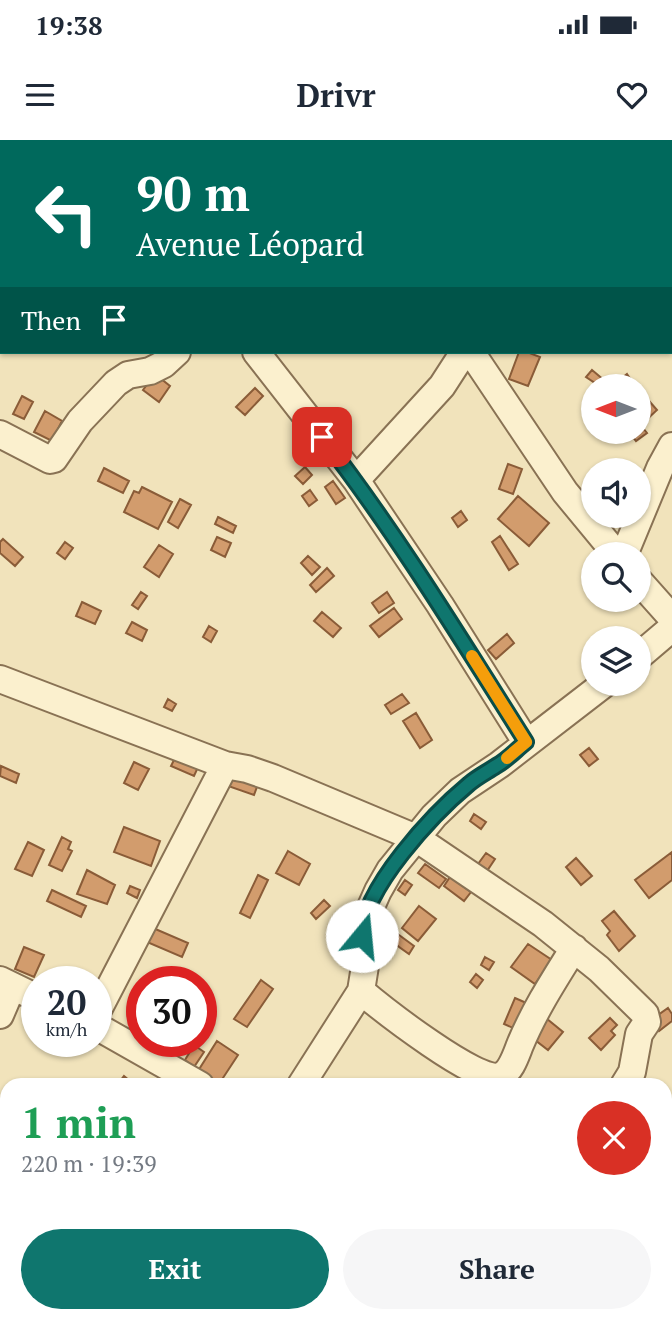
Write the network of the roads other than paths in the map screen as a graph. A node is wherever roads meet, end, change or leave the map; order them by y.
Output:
1 (175, 354) edge
2 (258, 354) edge
3 (463, 354) edge
4 (472, 354) edge
5 (0, 434) edge
6 (672, 446) edge
7 (356, 480) junction
8 (606, 542) edge
9 (629, 542) edge
10 (651, 594) edge
11 (672, 618) edge
12 (672, 628) edge
13 (651, 646) edge
14 (0, 679) edge
15 (588, 696) edge
16 (526, 742) junction
17 (225, 765) junction
18 (416, 838) junction
19 (574, 947) junction
20 (6, 983) edge
21 (112, 983) edge
22 (361, 992) junction
23 (0, 1015) edge
24 (112, 1035) edge
25 (188, 1078) edge
26 (306, 1078) edge
27 (628, 1078) edge

1 - 5 street
2 - 7 street
3 - 7 street
4 - 8 street
6 - 9 street
7 - 16 street
10 - 11 street
12 - 13 street
14 - 17 street
15 - 16 street
16 - 18 street
17 - 18 street
17 - 21 street
18 - 19 street
18 - 22 street
19 - 22 street
19 - 27 street
20 - 23 street
22 - 26 street
24 - 25 street

